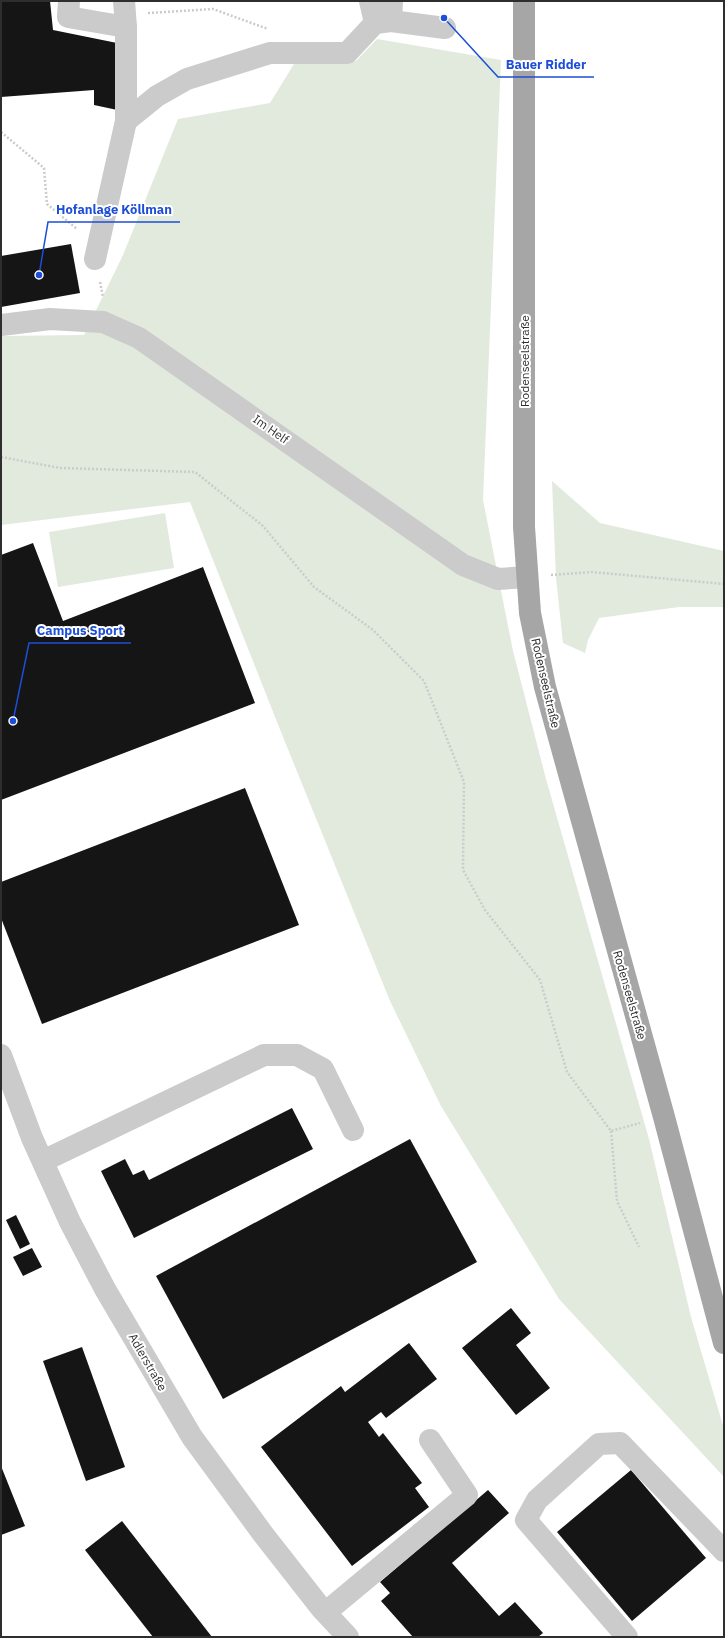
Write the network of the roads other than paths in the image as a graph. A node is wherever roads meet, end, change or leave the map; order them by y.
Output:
1 (69, 1) edge
2 (370, 1) edge
3 (524, 1) edge
4 (125, 14) edge
5 (386, 15) edge
6 (444, 28) dead end
7 (126, 121) junction
8 (95, 259) road end
9 (1, 325) edge
10 (527, 577) junction
11 (1, 1055) edge
12 (353, 1130) dead end
13 (43, 1161) junction
14 (724, 1343) edge
15 (430, 1440) dead end
16 (724, 1551) edge
17 (326, 1612) junction
18 (348, 1637) edge
19 (627, 1637) edge

1 - 4 street
2 - 5 street
3 - 10 main road, Rodenseelstraße
4 - 7 street
5 - 6 street
5 - 7 street
7 - 8 street
9 - 10 street, Im Helf
10 - 14 main road, Rodenseelstraße
11 - 13 street, Adlerstraße
12 - 13 street
13 - 17 street, Adlerstraße
15 - 17 street
16 - 19 street
17 - 18 street, Adlerstraße

